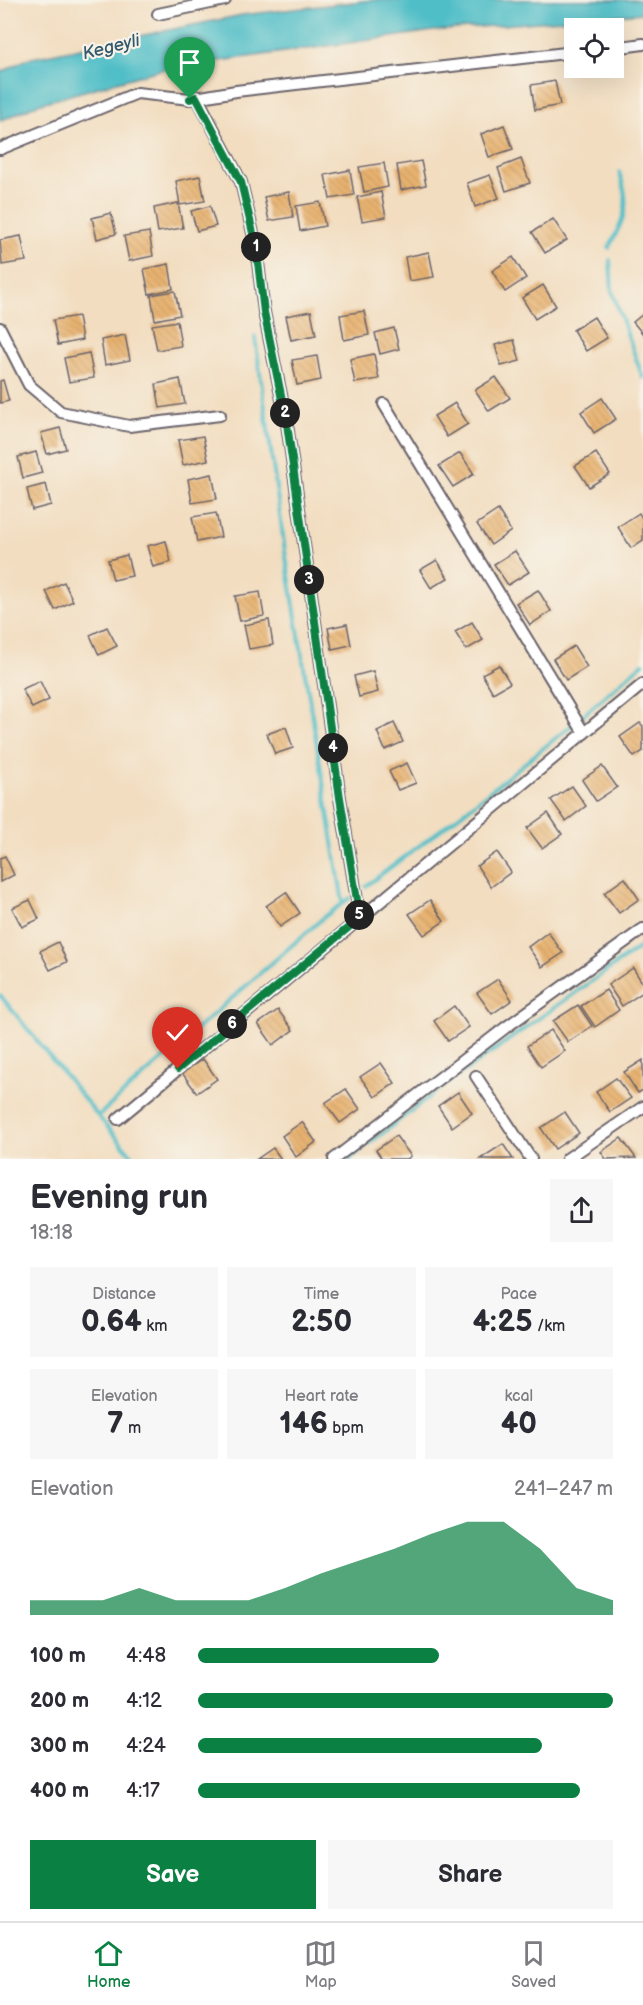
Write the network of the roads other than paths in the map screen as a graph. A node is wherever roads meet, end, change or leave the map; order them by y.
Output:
1 (225, 0) edge
2 (158, 14) dead end
3 (643, 44) edge
4 (624, 47) edge
5 (564, 53) edge
6 (196, 97) junction
7 (0, 149) edge
8 (0, 328) edge
9 (384, 404) dead end
10 (220, 415) dead end
11 (643, 684) edge
12 (584, 733) junction
13 (360, 918) junction
14 (643, 929) edge
15 (476, 1076) dead end
16 (643, 1107) edge
17 (118, 1119) dead end
18 (334, 1159) edge
19 (531, 1159) edge
20 (567, 1159) edge

1 - 2 street
3 - 4 street
5 - 6 street
6 - 7 street
6 - 13 street
8 - 10 street
9 - 12 street
11 - 12 street
12 - 13 street
13 - 17 street
14 - 18 street
15 - 19 street
16 - 20 street

